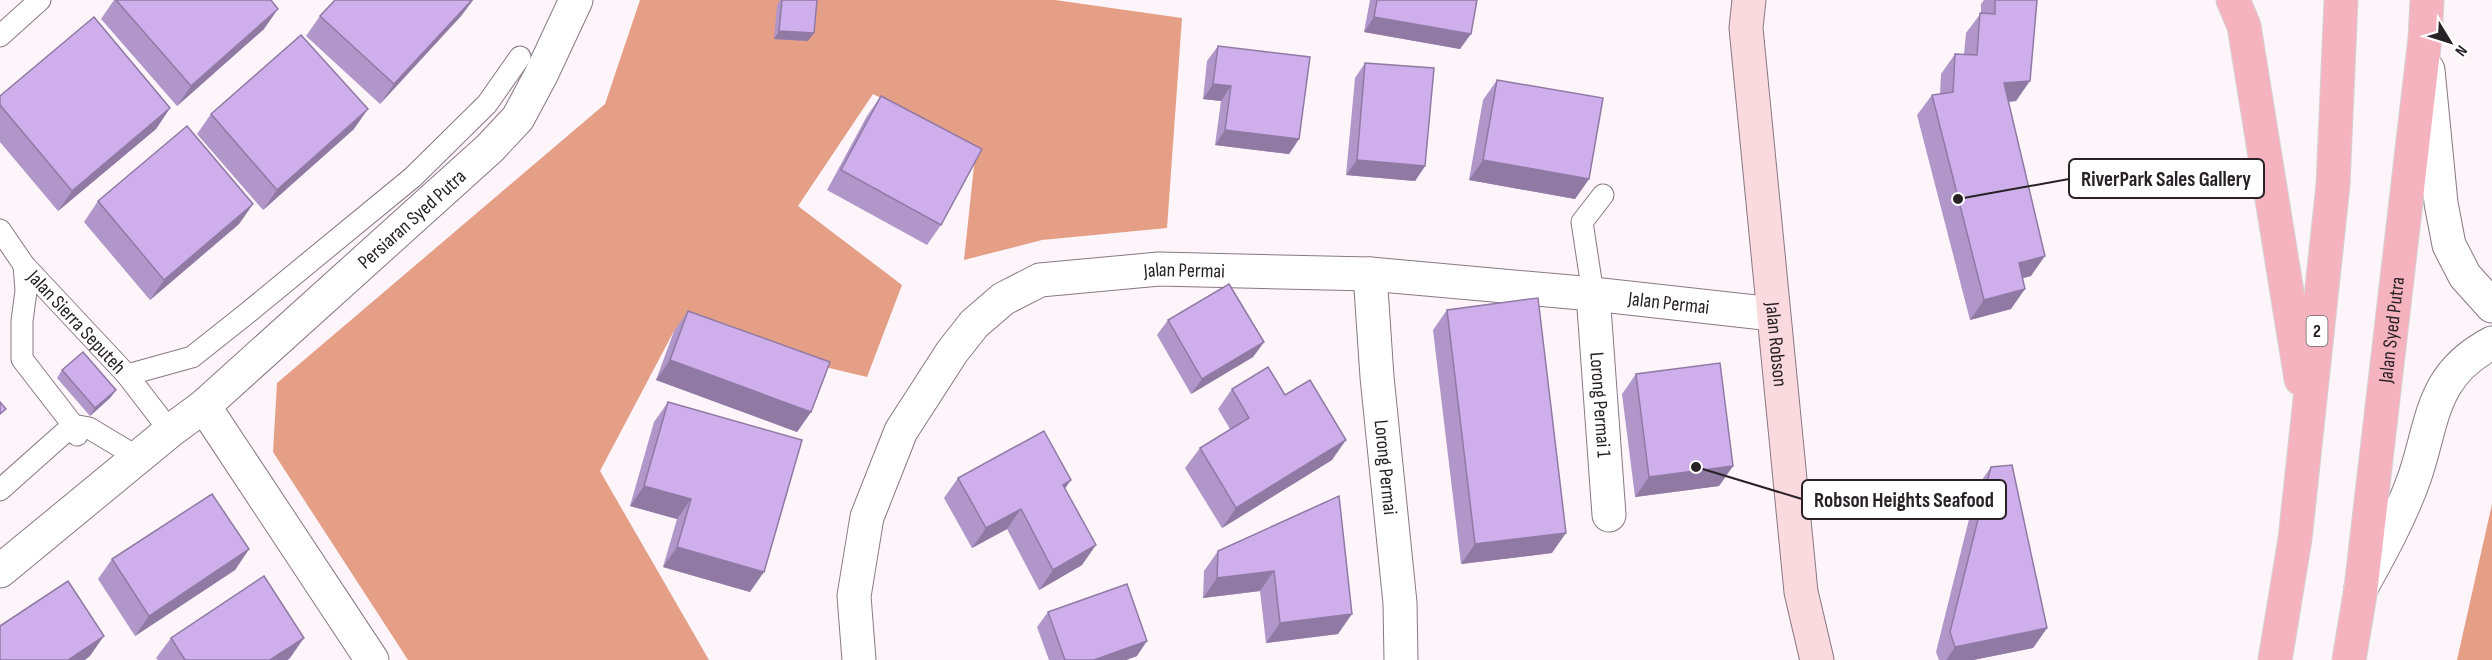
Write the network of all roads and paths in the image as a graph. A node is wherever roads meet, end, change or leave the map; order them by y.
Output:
1 (40, 0) edge
2 (576, 0) edge
3 (2233, 0) edge
4 (2341, 0) edge
5 (2427, 0) edge
6 (1744, 10) edge
7 (0, 36) edge
8 (2425, 38) junction
9 (520, 57) dead end
10 (1603, 195) dead end
11 (0, 230) edge
12 (24, 265) junction
13 (1370, 274) junction
14 (1593, 294) junction
15 (2492, 306) edge
16 (1773, 314) junction
17 (2492, 343) edge
18 (127, 375) junction
19 (204, 406) junction
20 (162, 421) junction
21 (2308, 422) junction
22 (73, 425) junction
23 (139, 458) junction
24 (0, 490) edge
25 (1608, 515) dead end
26 (0, 570) edge
27 (2361, 588) junction
28 (372, 660) edge
29 (859, 660) edge
30 (1401, 660) edge
31 (1817, 660) edge
32 (2275, 660) edge
33 (2349, 660) edge

1 - 7 lane
2 - 19 street, Persiaran Syed Putra
3 - 21 main road
4 - 21 main road, 2
5 - 8 main road, Jalan Syed Putra
6 - 16 main road, Jalan Robson
8 - 15 street
8 - 27 main road, Jalan Syed Putra
9 - 18 lane
10 - 14 lane
11 - 12 lane, Jalan Sierra Seputeh
12 - 18 lane, Jalan Sierra Seputeh
12 - 22 lane
13 - 14 street, Jalan Permai
13 - 29 street, Jalan Permai
13 - 30 street, Lorong Permai
14 - 16 street, Jalan Permai
14 - 25 street, Lorong Permai 1
16 - 31 main road, Jalan Robson
17 - 27 street
18 - 20 lane, Jalan Sierra Seputeh
19 - 20 street, Persiaran Syed Putra
19 - 28 street
20 - 23 street, Persiaran Syed Putra
21 - 32 main road, 2
22 - 23 lane
22 - 24 lane
23 - 26 street, Persiaran Syed Putra
27 - 33 main road, Jalan Syed Putra

